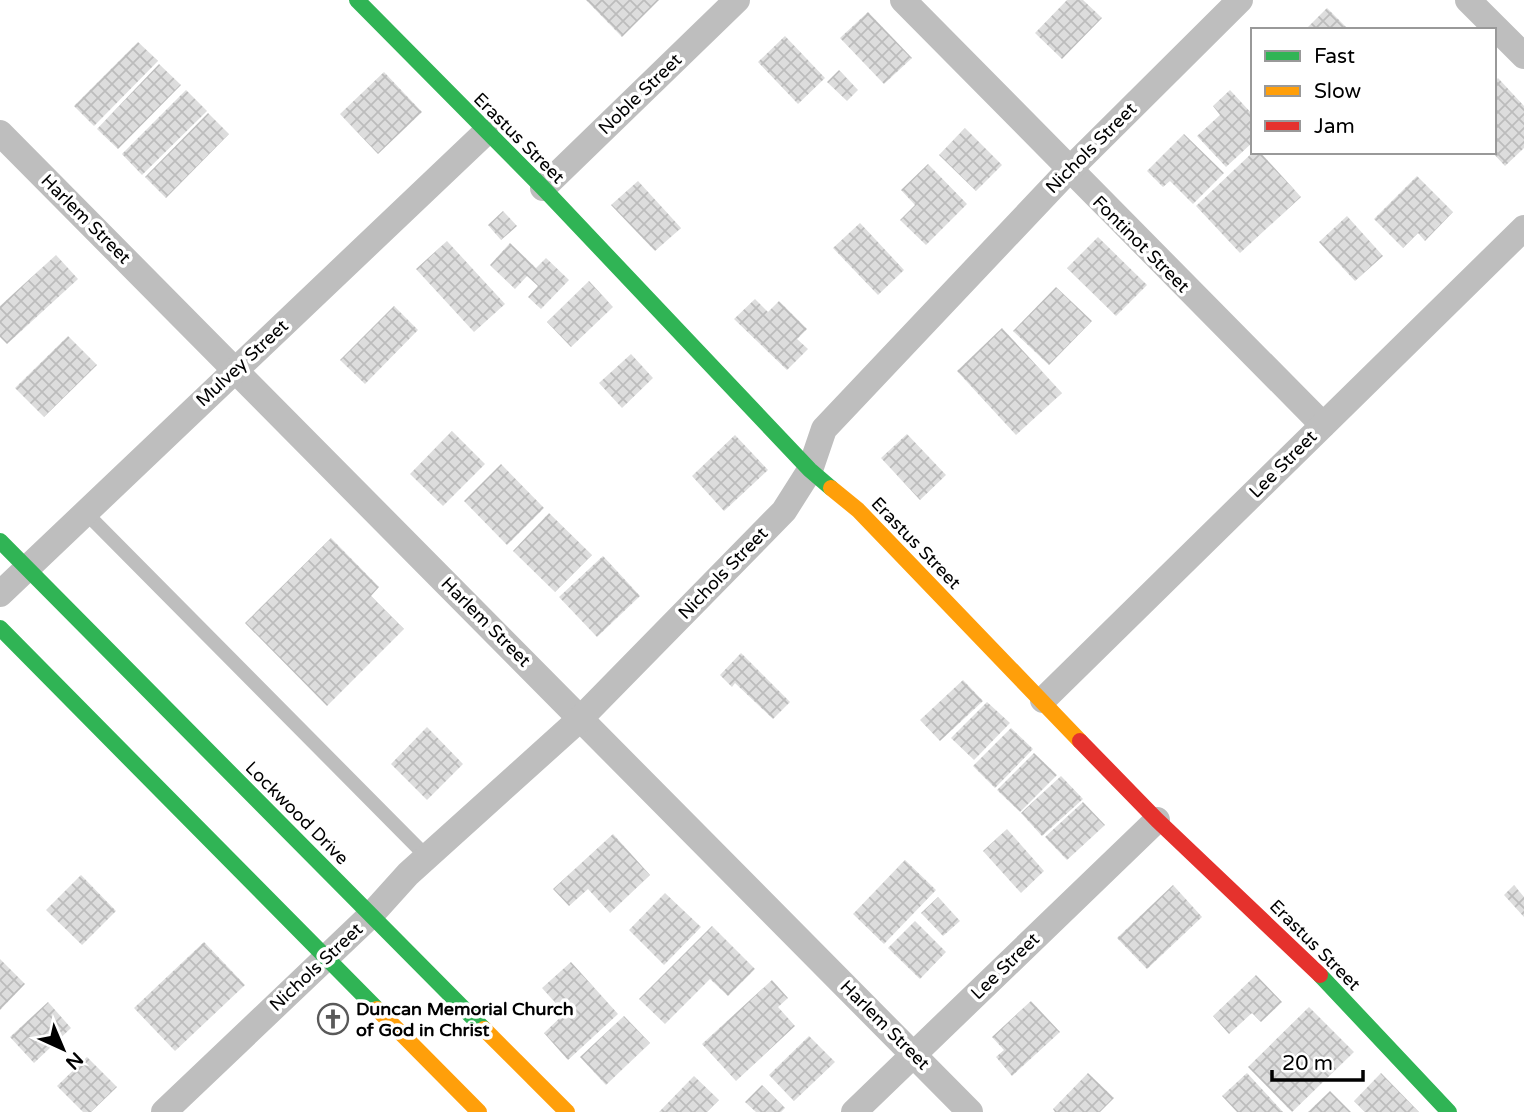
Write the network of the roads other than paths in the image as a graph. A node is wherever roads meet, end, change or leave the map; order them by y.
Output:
1 (357, 0) edge
2 (737, 0) edge
3 (903, 0) edge
4 (1240, 0) edge
5 (1468, 0) edge
6 (1524, 56) edge
7 (485, 132) junction
8 (0, 133) edge
9 (1068, 171) junction
10 (543, 188) junction
11 (1524, 228) edge
12 (236, 368) junction
13 (1323, 425) junction
14 (810, 470) junction
15 (84, 511) junction
16 (0, 541) edge
17 (27, 568) junction
18 (0, 594) edge
19 (0, 628) edge
20 (1043, 700) junction
21 (581, 718) junction
22 (1157, 820) junction
23 (427, 857) junction
24 (371, 915) junction
25 (325, 957) junction
26 (914, 1054) junction
27 (164, 1112) edge
28 (479, 1112) edge
29 (567, 1112) edge
30 (854, 1112) edge
31 (970, 1112) edge
32 (1449, 1112) edge

1 - 7 street, Erastus Street
2 - 10 street, Noble Street
3 - 9 street, Fontinot Street
4 - 9 street, Nichols Street
5 - 6 street
7 - 10 street, Erastus Street
7 - 12 street, Mulvey Street
8 - 12 street, Harlem Street
9 - 13 street, Fontinot Street
9 - 14 street, Nichols Street
10 - 14 street, Erastus Street
11 - 13 street, Lee Street
12 - 15 street, Mulvey Street
12 - 21 street, Harlem Street
13 - 20 street, Lee Street
14 - 20 street, Erastus Street
14 - 21 street, Nichols Street
15 - 17 street, Mulvey Street
15 - 23 lane
16 - 17 street, Lockwood Drive
17 - 18 street, Mulvey Street
17 - 24 street, Lockwood Drive
19 - 25 street
20 - 22 street, Erastus Street
21 - 23 street, Nichols Street
21 - 26 street, Harlem Street
22 - 26 street, Lee Street
22 - 32 street, Erastus Street
23 - 24 street, Nichols Street
24 - 25 street, Nichols Street
24 - 29 street, Lockwood Drive
25 - 27 street, Nichols Street
25 - 28 street
26 - 30 street, Lee Street
26 - 31 street, Harlem Street

